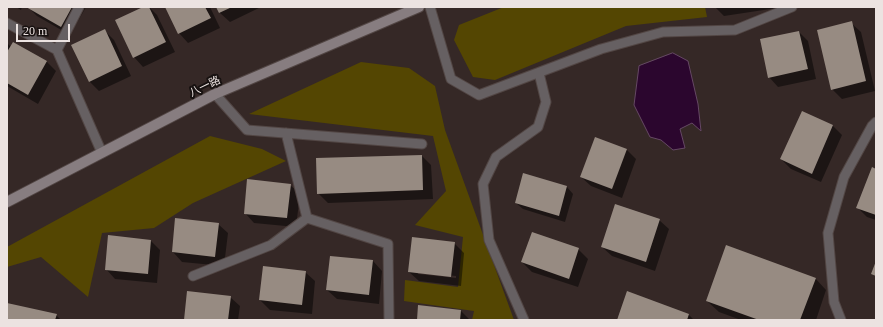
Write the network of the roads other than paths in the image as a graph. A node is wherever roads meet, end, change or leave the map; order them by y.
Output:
1 (79, 7) edge
2 (419, 7) edge
3 (430, 7) edge
4 (792, 7) edge
5 (7, 23) edge
6 (57, 50) junction
7 (539, 73) junction
8 (215, 94) junction
9 (876, 122) edge
10 (286, 133) junction
11 (422, 144) dead end
12 (102, 153) junction
13 (7, 202) edge
14 (307, 218) junction
15 (193, 276) dead end
16 (389, 320) edge
17 (524, 320) edge
18 (841, 320) edge

1 - 6 lane
2 - 8 main road, 八一路
3 - 7 lane
4 - 7 lane
5 - 6 lane
6 - 12 lane
7 - 17 lane
8 - 10 lane
8 - 12 main road, 八一路
9 - 18 lane
10 - 11 lane
10 - 14 lane
12 - 13 main road, 八一路
14 - 15 lane
14 - 16 lane

